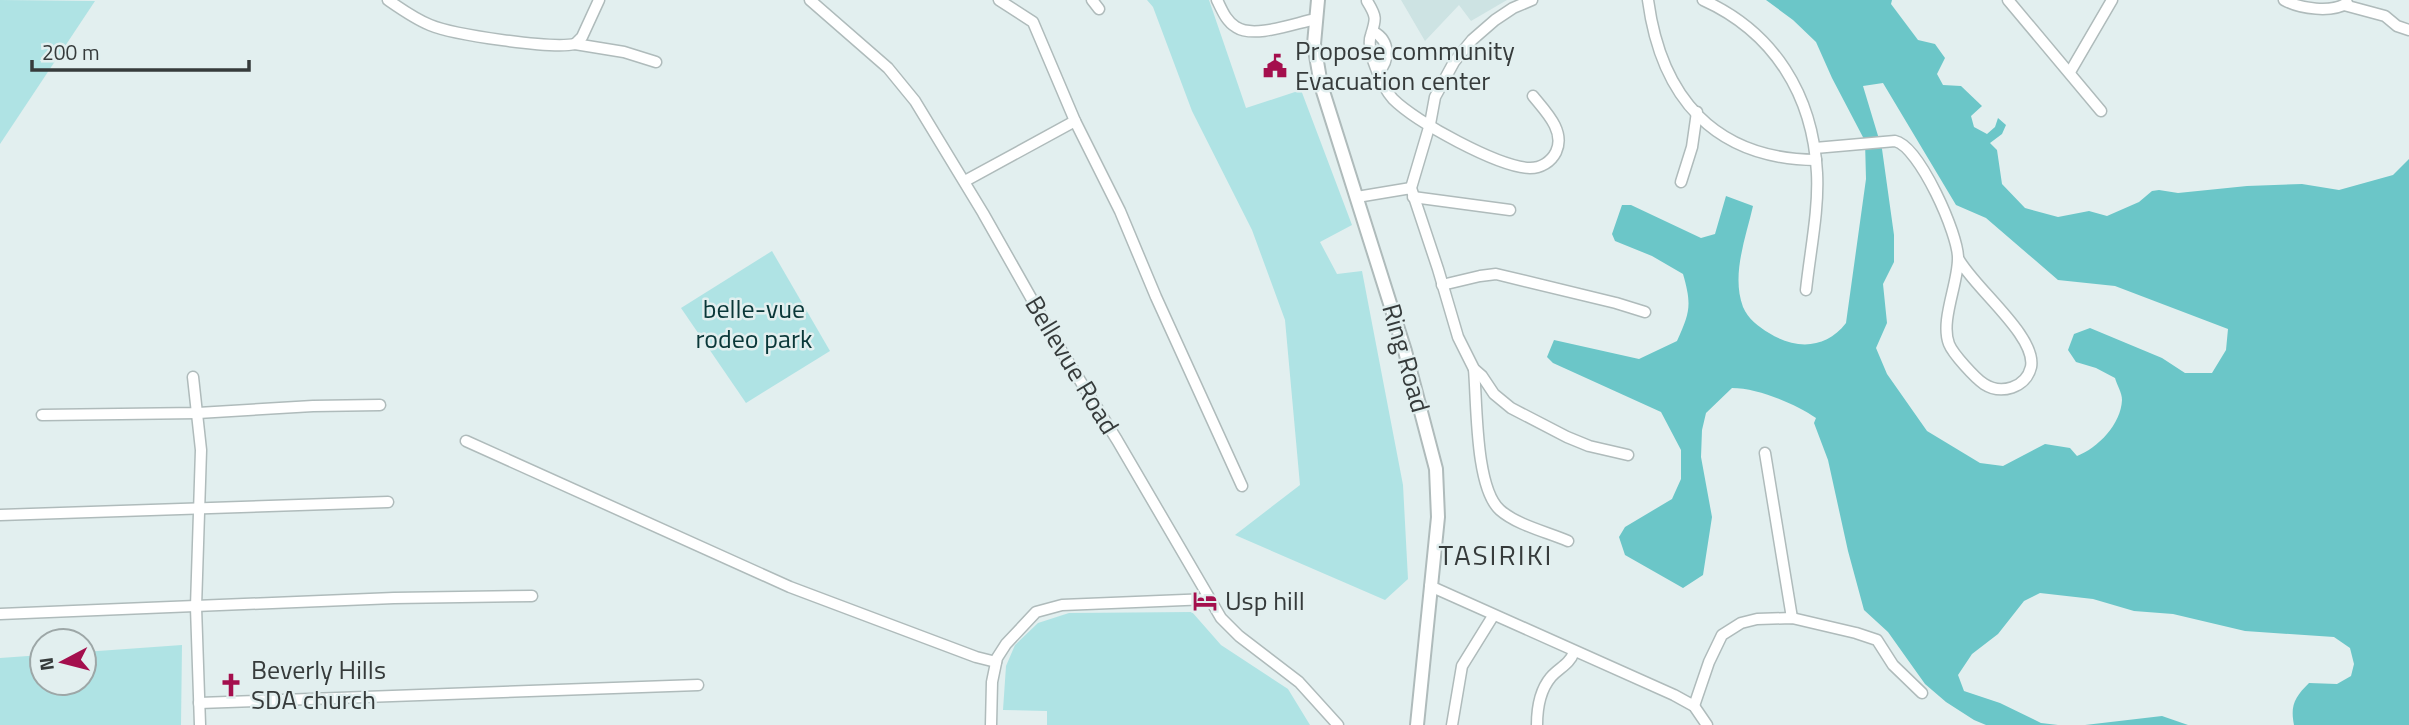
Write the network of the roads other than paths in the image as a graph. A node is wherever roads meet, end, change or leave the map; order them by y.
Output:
1 (388, 0) edge
2 (599, 0) edge
3 (810, 0) edge
4 (1091, 0) edge
5 (1217, 0) edge
6 (1318, 0) edge
7 (1532, 0) edge
8 (1648, 0) edge
9 (1703, 0) edge
10 (2008, 0) edge
11 (2112, 0) edge
12 (2286, 0) edge
13 (1367, 1) edge
14 (1006, 2) edge
15 (2347, 2) edge
16 (1099, 9) dead end
17 (1316, 19) junction
18 (2409, 30) edge
19 (1374, 32) junction
20 (575, 44) junction
21 (656, 62) dead end
22 (2070, 72) junction
23 (1378, 73) junction
24 (1533, 96) dead end
25 (2101, 111) dead end
26 (1697, 112) junction
27 (1075, 121) junction
28 (1430, 124) junction
29 (1815, 148) junction
30 (1816, 160) junction
31 (965, 181) junction
32 (1681, 182) dead end
33 (1412, 193) junction
34 (1357, 197) junction
35 (1510, 210) dead end
36 (1958, 258) junction
37 (1442, 285) junction
38 (1806, 290) dead end
39 (1645, 312) dead end
40 (1474, 369) junction
41 (193, 377) dead end
42 (380, 405) dead end
43 (198, 413) junction
44 (42, 415) dead end
45 (466, 440) dead end
46 (1765, 453) dead end
47 (1628, 455) dead end
48 (1242, 486) dead end
49 (388, 502) dead end
50 (199, 509) junction
51 (0, 515) edge
52 (1568, 541) dead end
53 (1430, 586) junction
54 (531, 596) dead end
55 (1209, 600) junction
56 (196, 607) junction
57 (0, 614) edge
58 (1493, 616) junction
59 (1792, 618) junction
60 (1574, 652) junction
61 (996, 662) junction
62 (698, 685) dead end
63 (1922, 693) dead end
64 (199, 703) junction
65 (1694, 706) junction
66 (200, 725) edge
67 (991, 725) edge
68 (1338, 725) edge
69 (1417, 725) edge
70 (1452, 725) edge
71 (1537, 725) edge
72 (1707, 725) edge

1 - 20 street
2 - 20 street
3 - 31 street, Bellevue Road
4 - 16 street
5 - 17 street
6 - 17 main road, Ring Road
7 - 28 street
8 - 26 street
9 - 29 street
10 - 22 street
11 - 22 street
12 - 15 street
13 - 19 street
14 - 27 street
15 - 18 street
17 - 34 main road, Ring Road
19 - 23 street
19 - 23 street
20 - 21 street
22 - 25 street
23 - 28 street
24 - 28 street
26 - 30 street
26 - 32 street
27 - 31 street
27 - 48 street
28 - 33 street
29 - 30 street
29 - 36 street
30 - 38 street
31 - 55 street, Bellevue Road
33 - 34 street
33 - 35 street
33 - 37 street
34 - 53 main road, Ring Road
36 - 36 street
37 - 39 street
37 - 40 street
40 - 47 street
40 - 52 street
41 - 43 street
42 - 43 street
43 - 44 street
43 - 50 street
45 - 61 street
46 - 59 street
49 - 50 street
50 - 51 street
50 - 56 street
53 - 58 street
53 - 69 main road, Ring Road
54 - 56 street
55 - 61 street
55 - 68 street, Bellevue Road
56 - 57 street
56 - 64 street
58 - 60 street
58 - 70 street
59 - 63 street
59 - 65 street
60 - 65 street
60 - 71 street
61 - 67 street
62 - 64 street
64 - 66 street
65 - 72 street

